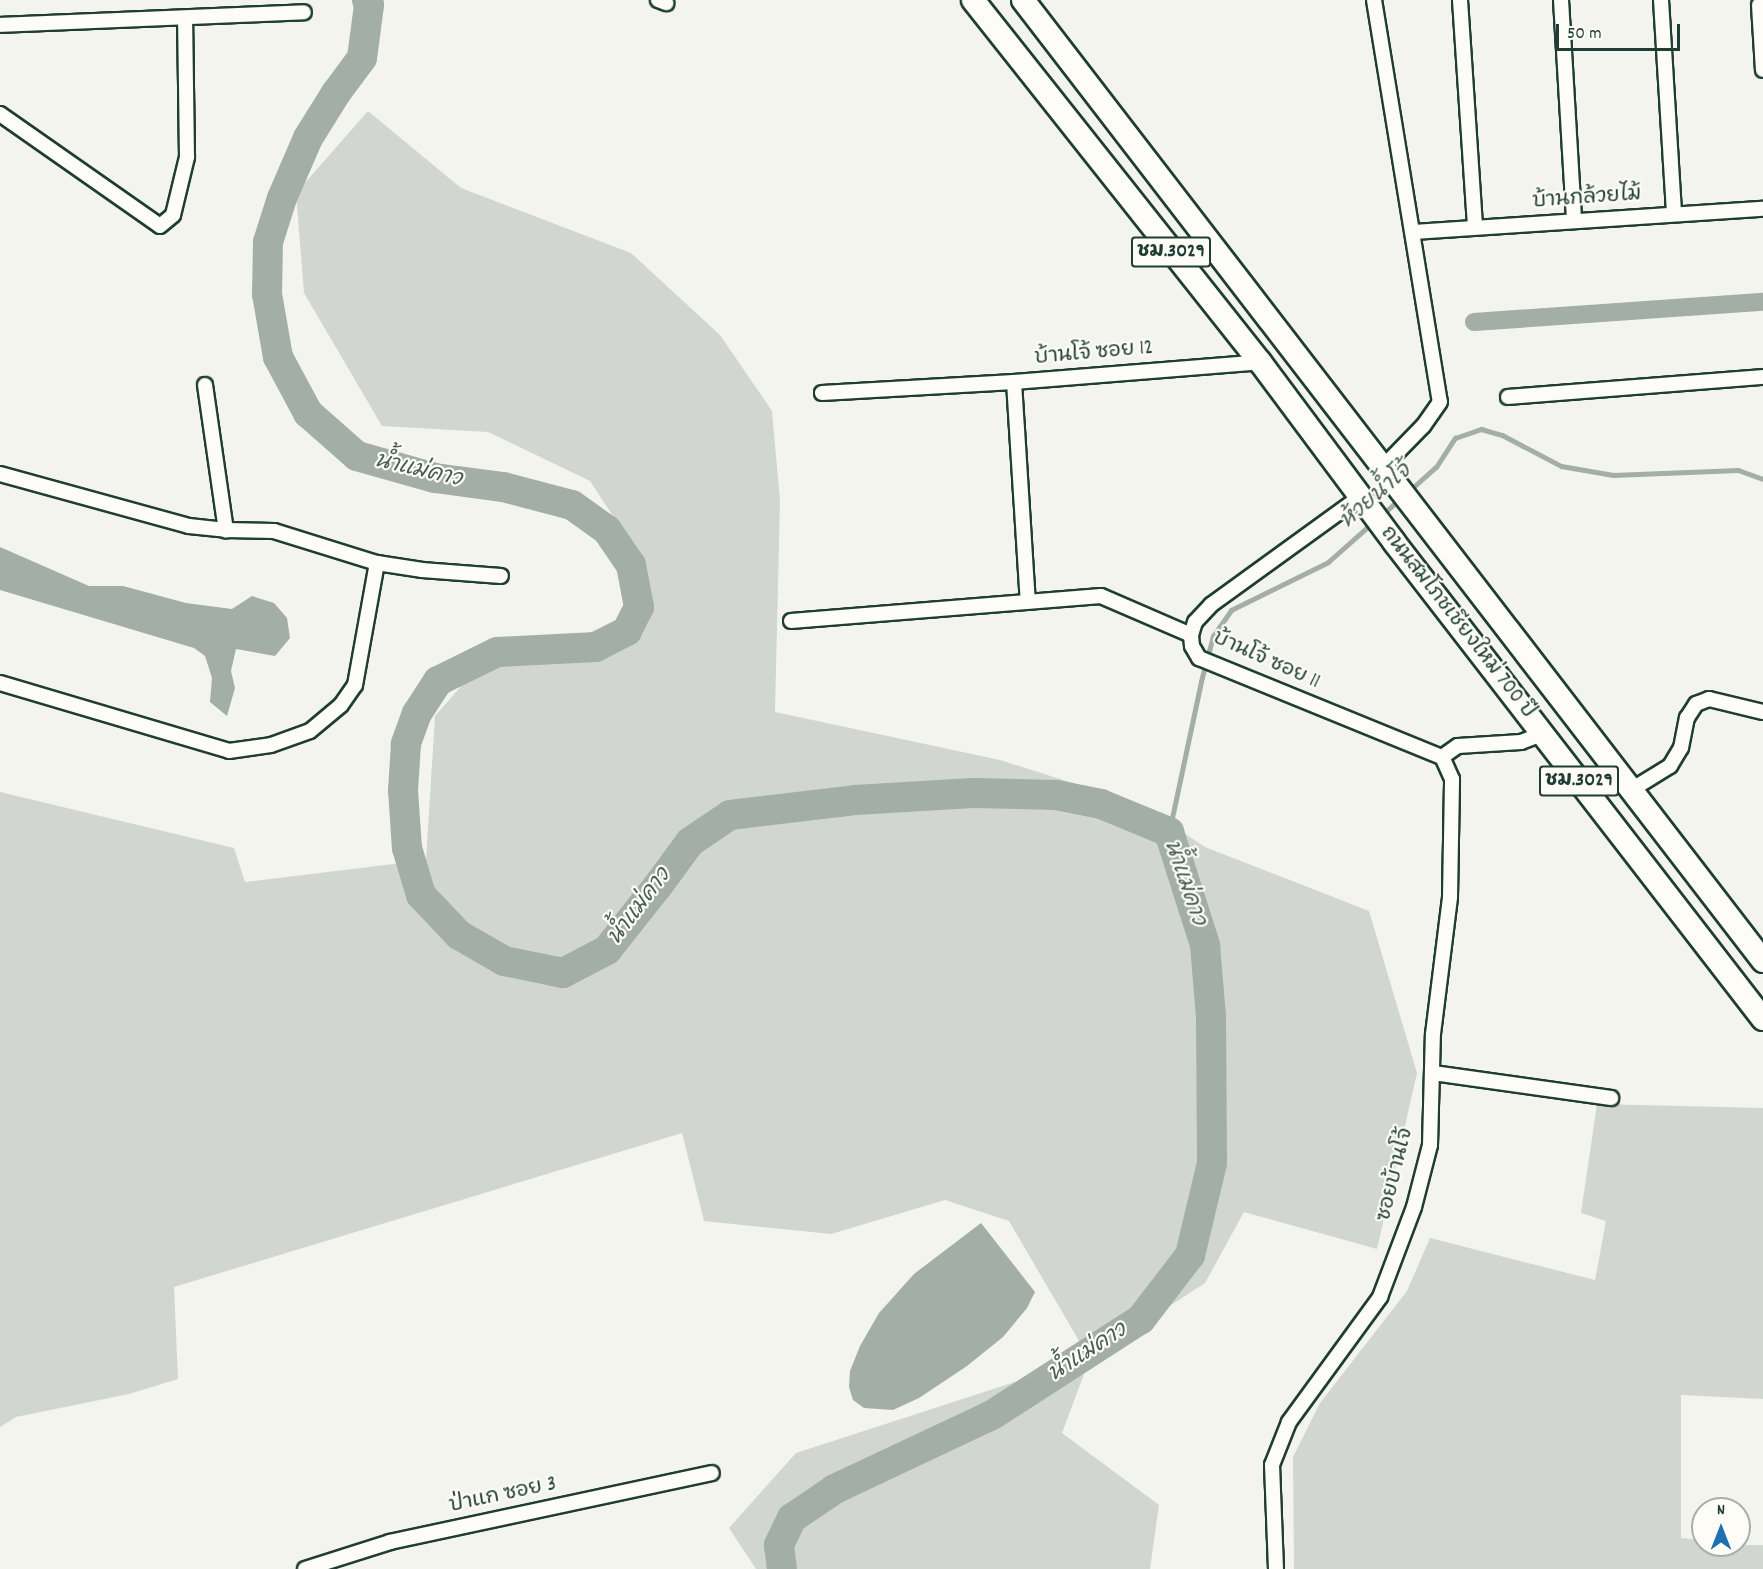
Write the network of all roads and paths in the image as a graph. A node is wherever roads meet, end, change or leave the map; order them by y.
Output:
1 (973, 0) edge
2 (1023, 0) edge
3 (1374, 0) edge
4 (1460, 0) edge
5 (1561, 0) edge
6 (1661, 0) edge
7 (1759, 5) dead end
8 (303, 12) dead end
9 (185, 18) junction
10 (0, 25) edge
11 (1763, 70) edge
12 (0, 114) edge
13 (1763, 209) edge
14 (1674, 214) junction
15 (1574, 221) junction
16 (1475, 227) junction
17 (1413, 232) junction
18 (1260, 362) junction
19 (1763, 377) edge
20 (1014, 382) junction
21 (205, 385) dead end
22 (822, 393) dead end
23 (1508, 397) dead end
24 (1383, 466) junction
25 (0, 474) edge
26 (1364, 501) junction
27 (226, 530) junction
28 (377, 563) junction
29 (501, 576) dead end
30 (1028, 602) junction
31 (791, 621) dead end
32 (1191, 635) junction
33 (0, 683) edge
34 (1763, 712) edge
35 (1542, 734) junction
36 (1442, 757) junction
37 (1631, 790) junction
38 (1763, 961) edge
39 (1763, 1019) edge
40 (1433, 1073) junction
41 (1611, 1098) dead end
42 (712, 1473) dead end
43 (305, 1569) edge
44 (1276, 1569) edge

1 - 18 main road, ถนนสมโภชเชียงใหม่ 700 ปี / ชม.3029
2 - 24 main road, ถนนสมโภชเชียงใหม่ 700 ปี / ชม.3029
3 - 17 street
4 - 16 street
5 - 15 street
6 - 14 street
7 - 11 street
8 - 9 street
9 - 10 street
9 - 12 street
13 - 14 street, บ้านกล้วยไม้
14 - 15 street, บ้านกล้วยไม้
15 - 16 street, บ้านกล้วยไม้
16 - 17 street, บ้านกล้วยไม้
17 - 24 street
18 - 20 street, บ้านโจ้ ซอย 12
18 - 26 main road, ถนนสมโภชเชียงใหม่ 700 ปี / ชม.3029
19 - 23 street
20 - 22 street, บ้านโจ้ ซอย 12
20 - 30 street
21 - 27 street
24 - 37 main road, ถนนสมโภชเชียงใหม่ 700 ปี / ชม.3029
25 - 27 street
26 - 32 street, บ้านโจ้ ซอย 11
26 - 35 main road, ถนนสมโภชเชียงใหม่ 700 ปี / ชม.3029
27 - 28 street
28 - 29 street
28 - 33 street
30 - 31 street
30 - 32 street
32 - 36 street, บ้านโจ้ ซอย 11
34 - 37 street
35 - 36 street
35 - 39 main road, ถนนสมโภชเชียงใหม่ 700 ปี / ชม.3029
36 - 40 street, ซอยบ้านโจ้
37 - 38 main road, ถนนสมโภชเชียงใหม่ 700 ปี / ชม.3029
40 - 41 street
40 - 44 street, ซอยบ้านโจ้
42 - 43 street, ป่าแก ซอย 3

